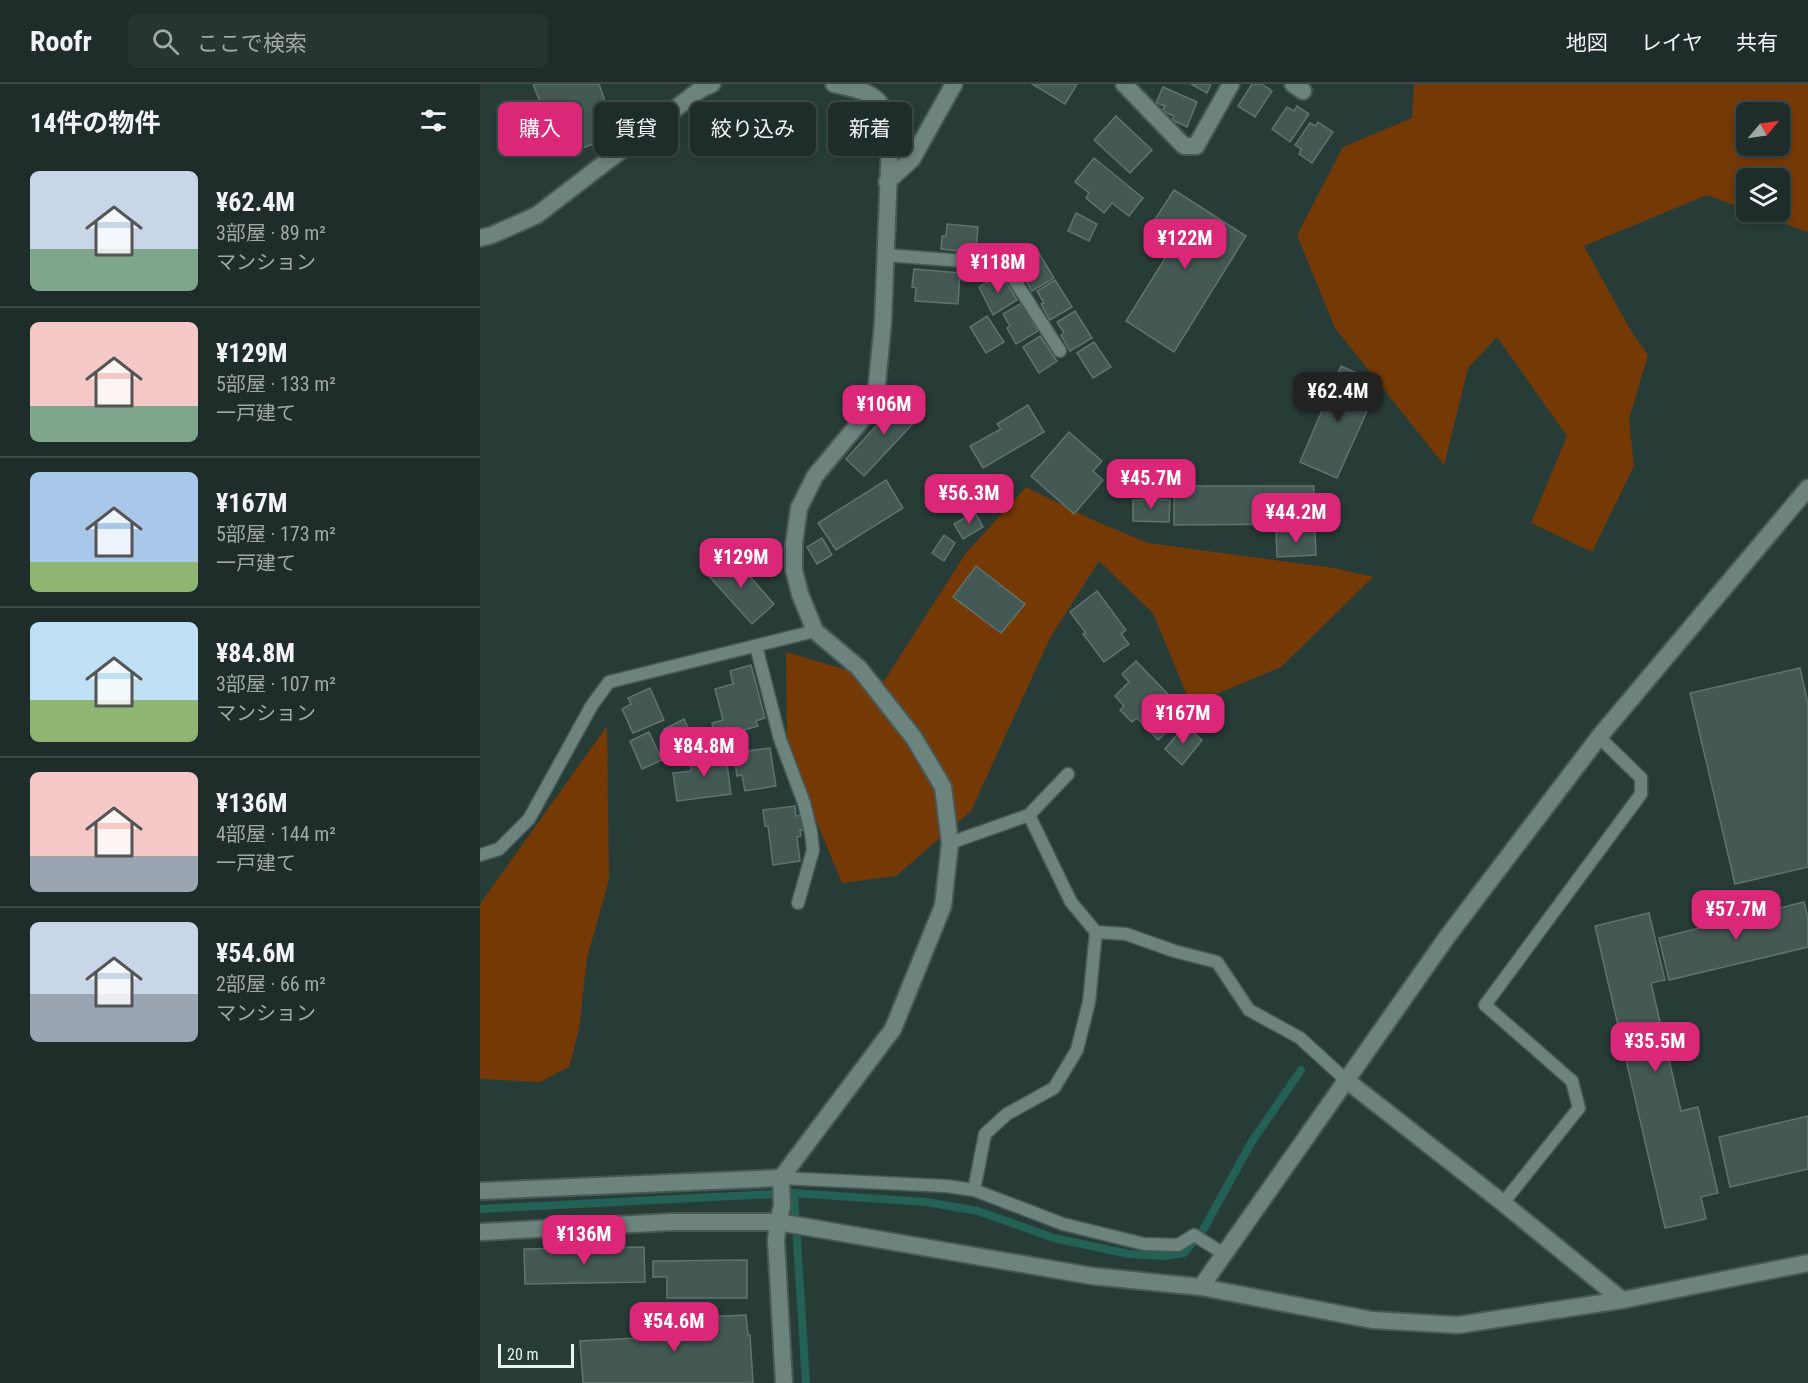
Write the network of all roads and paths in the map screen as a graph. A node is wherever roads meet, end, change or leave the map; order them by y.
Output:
1 (834, 84) edge
2 (954, 84) edge
3 (1124, 84) edge
4 (1231, 84) edge
5 (704, 86) edge
6 (887, 182) junction
7 (480, 238) edge
8 (885, 255) junction
9 (1060, 351) dead end
10 (1808, 488) edge
11 (815, 631) junction
12 (756, 646) junction
13 (1599, 737) junction
14 (1068, 774) dead end
15 (1029, 815) junction
16 (950, 843) junction
17 (480, 855) edge
18 (798, 903) dead end
19 (1096, 932) junction
20 (1346, 1080) junction
21 (781, 1183) junction
22 (974, 1190) junction
23 (480, 1191) edge
24 (1503, 1203) junction
25 (785, 1217) junction
26 (480, 1232) edge
27 (1224, 1254) junction
28 (1808, 1263) edge
29 (1201, 1287) junction
30 (1622, 1300) junction
31 (784, 1383) edge

1 - 6 street
2 - 6 street
3 - 4 street
5 - 7 street
6 - 8 street
8 - 9 lane
8 - 11 street
10 - 13 street
11 - 12 lane
11 - 16 street
12 - 17 lane
12 - 18 lane
13 - 20 street
13 - 24 lane
14 - 15 lane
15 - 16 lane
15 - 19 lane
16 - 21 street
19 - 20 lane
19 - 22 lane
20 - 24 street
20 - 27 street
21 - 22 lane
21 - 23 street
21 - 25 street
22 - 27 lane
24 - 30 street
25 - 26 street
25 - 29 street
25 - 31 street
27 - 29 street
28 - 30 street
29 - 30 street

